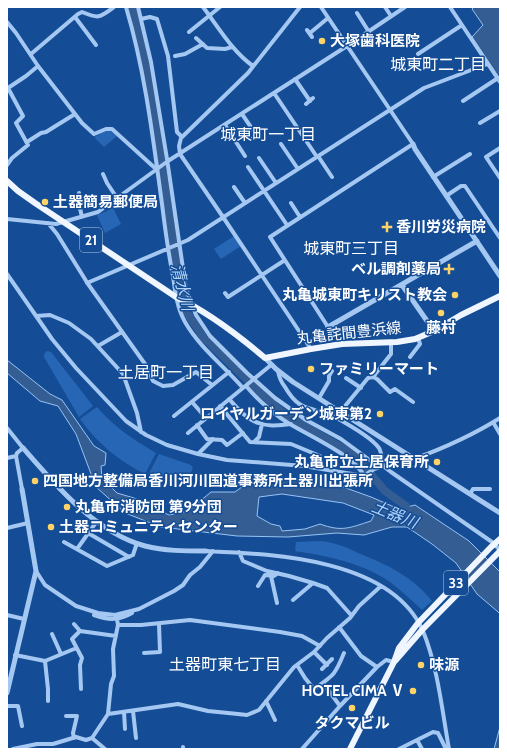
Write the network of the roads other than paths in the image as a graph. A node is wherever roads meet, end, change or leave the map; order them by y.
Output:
1 (114, 7) edge
2 (126, 7) edge
3 (138, 7) edge
4 (203, 7) edge
5 (220, 7) edge
6 (300, 7) edge
7 (320, 7) edge
8 (385, 7) edge
9 (405, 7) edge
10 (450, 7) edge
11 (357, 12) dead end
12 (209, 15) junction
13 (392, 16) junction
14 (75, 17) junction
15 (328, 18) junction
16 (141, 20) junction
17 (7, 22) edge
18 (462, 25) junction
19 (189, 32) dead end
20 (369, 32) junction
21 (310, 33) dead end
22 (196, 38) dead end
23 (202, 44) junction
24 (96, 45) dead end
25 (347, 46) junction
26 (232, 47) junction
27 (31, 54) junction
28 (418, 54) dead end
29 (175, 56) dead end
30 (487, 64) junction
31 (38, 66) junction
32 (253, 66) junction
33 (295, 79) junction
34 (499, 80) edge
35 (274, 93) junction
36 (310, 101) dead end
37 (463, 101) dead end
38 (390, 110) junction
39 (500, 111) edge
40 (76, 114) junction
41 (242, 114) junction
42 (480, 123) dead end
43 (225, 125) junction
44 (182, 137) junction
45 (253, 138) dead end
46 (27, 142) junction
47 (282, 144) dead end
48 (413, 144) junction
49 (500, 148) edge
50 (180, 154) junction
51 (470, 154) dead end
52 (245, 156) dead end
53 (317, 156) junction
54 (259, 158) dead end
55 (168, 161) junction
56 (7, 165) edge
57 (248, 167) dead end
58 (156, 169) junction
59 (298, 169) junction
60 (103, 174) dead end
61 (332, 177) dead end
62 (434, 177) junction
63 (500, 178) edge
64 (7, 181) edge
65 (276, 183) junction
66 (234, 187) dead end
67 (264, 191) junction
68 (79, 193) dead end
69 (446, 196) junction
70 (118, 198) junction
71 (78, 199) junction
72 (71, 200) dead end
73 (245, 203) junction
74 (291, 203) dead end
75 (82, 217) junction
76 (223, 217) junction
77 (300, 217) junction
78 (7, 219) edge
79 (64, 222) junction
80 (48, 223) junction
81 (287, 225) junction
82 (500, 238) edge
83 (477, 241) junction
84 (179, 244) junction
85 (169, 249) junction
86 (285, 260) junction
87 (128, 265) junction
88 (7, 274) edge
89 (262, 275) junction
90 (500, 276) edge
91 (87, 283) junction
92 (402, 284) junction
93 (225, 293) dead end
94 (500, 296) edge
95 (176, 297) junction
96 (191, 304) junction
97 (36, 316) junction
98 (328, 327) joint
99 (434, 331) junction
100 (122, 332) junction
101 (418, 338) junction
102 (391, 342) junction
103 (98, 346) junction
104 (311, 348) junction
105 (410, 357) dead end
106 (265, 358) junction
107 (271, 365) junction
108 (278, 370) junction
109 (332, 370) dead end
110 (229, 372) junction
111 (373, 377) junction
112 (346, 378) dead end
113 (254, 379) junction
114 (212, 385) junction
115 (244, 387) junction
116 (361, 388) junction
117 (319, 398) junction
118 (229, 399) junction
119 (192, 402) junction
120 (413, 402) dead end
121 (220, 406) junction
122 (341, 411) junction
123 (174, 416) dead end
124 (351, 417) junction
125 (206, 418) junction
126 (500, 418) edge
127 (493, 422) junction
128 (262, 424) junction
129 (291, 424) junction
130 (197, 426) junction
131 (352, 427) junction
132 (7, 428) edge
133 (141, 432) junction
134 (188, 433) dead end
135 (243, 433) junction
136 (500, 434) edge
137 (214, 439) junction
138 (254, 442) junction
139 (23, 448) junction
140 (198, 454) junction
141 (16, 456) junction
142 (320, 456) dead end
143 (7, 458) edge
144 (414, 458) junction
145 (383, 466) junction
146 (375, 468) junction
147 (365, 476) junction
148 (22, 489) joint
149 (490, 489) dead end
150 (470, 494) junction
151 (500, 513) edge
152 (97, 521) junction
153 (28, 523) junction
154 (7, 528) edge
155 (88, 533) junction
156 (500, 540) edge
157 (64, 542) dead end
158 (137, 543) junction
159 (492, 546) junction
160 (77, 549) junction
161 (206, 551) joint
162 (499, 551) edge
163 (213, 552) junction
164 (239, 552) junction
165 (129, 557) junction
166 (36, 571) junction
167 (278, 573) junction
168 (271, 576) junction
169 (313, 583) junction
170 (258, 586) dead end
171 (381, 586) junction
172 (293, 600) dead end
173 (277, 603) dead end
174 (139, 609) junction
175 (88, 611) junction
176 (7, 615) edge
177 (351, 615) junction
178 (24, 619) junction
179 (117, 619) junction
180 (420, 621) junction
181 (74, 624) dead end
182 (118, 624) junction
183 (159, 624) junction
184 (339, 627) junction
185 (422, 630) junction
186 (80, 631) junction
187 (52, 634) dead end
188 (116, 636) junction
189 (320, 646) junction
190 (74, 649) dead end
191 (314, 652) junction
192 (144, 653) dead end
193 (344, 653) dead end
194 (61, 654) junction
195 (16, 655) junction
196 (332, 659) dead end
197 (45, 661) junction
198 (394, 662) junction
199 (327, 664) junction
200 (297, 665) junction
201 (377, 667) junction
202 (322, 670) dead end
203 (9, 677) edge
204 (322, 683) junction
205 (81, 689) dead end
206 (7, 693) edge
207 (48, 701) dead end
208 (266, 701) junction
209 (7, 706) edge
210 (340, 706) junction
211 (134, 711) junction
212 (124, 712) junction
213 (108, 714) junction
214 (66, 716) dead end
215 (274, 720) dead end
216 (22, 726) dead end
217 (124, 729) dead end
218 (74, 738) junction
219 (92, 738) junction
220 (136, 738) dead end
221 (418, 740) junction
222 (13, 749) edge
223 (105, 749) edge
224 (302, 749) edge
225 (350, 749) edge
226 (399, 749) edge
227 (422, 749) edge
228 (446, 749) edge
229 (449, 749) edge

1 - 14 street
2 - 58 street
3 - 16 street
4 - 12 street
5 - 12 street
6 - 32 street
7 - 15 street
8 - 13 street
9 - 13 street
10 - 18 street
11 - 20 street
12 - 19 street
12 - 26 street
13 - 20 street
14 - 24 street
14 - 27 street
15 - 21 street
15 - 25 street
16 - 44 street
16 - 55 street
17 - 27 street
18 - 28 street
18 - 30 street
20 - 25 street
22 - 23 street
23 - 26 street
23 - 29 street
25 - 33 street
25 - 38 street
26 - 32 street
27 - 31 street
30 - 34 street
30 - 38 street
31 - 40 street
31 - 46 street
32 - 44 street
33 - 35 street
33 - 36 street
34 - 37 street
35 - 41 street
35 - 53 street
38 - 48 street
38 - 53 street
39 - 42 street
40 - 46 street
40 - 58 street
41 - 43 street
41 - 45 street
43 - 50 street
43 - 52 street
44 - 50 street
46 - 56 street
47 - 59 street
48 - 62 street
48 - 77 street
49 - 63 street
50 - 55 street
50 - 76 street
51 - 62 street
53 - 59 street
53 - 61 street
54 - 65 street
55 - 58 street
55 - 84 street
57 - 67 street
58 - 70 street
58 - 85 street
59 - 65 street
60 - 70 street
62 - 69 street
64 - 79 main road, 21
65 - 67 street
66 - 73 street
67 - 73 street
67 - 81 street
68 - 71 street
69 - 82 street
69 - 83 street
70 - 75 street
71 - 72 street
71 - 75 street
73 - 76 street
74 - 77 street
75 - 79 street
76 - 84 street
76 - 89 street
77 - 81 street
78 - 80 street
79 - 80 street
79 - 87 main road, 21
80 - 91 street
81 - 86 street
83 - 90 street
83 - 92 street
84 - 85 street
84 - 96 street
85 - 87 street
85 - 95 street
86 - 89 street
86 - 98 street
87 - 91 street
87 - 95 main road, 21
88 - 97 street
89 - 93 street
89 - 104 street
91 - 100 street
92 - 98 street
92 - 99 street
94 - 99 main road, 丸亀詫間豊浜線
95 - 96 main road, 21
95 - 110 street
96 - 106 main road, 21
96 - 113 street
97 - 103 street
97 - 133 street
99 - 101 main road, 丸亀詫間豊浜線
100 - 103 street
100 - 114 street
101 - 102 main road, 丸亀詫間豊浜線
101 - 105 street
102 - 104 main road, 丸亀詫間豊浜線
102 - 111 street
103 - 133 street
104 - 106 main road, 丸亀詫間豊浜線
106 - 107 street
107 - 108 street
107 - 113 street
108 - 117 street
108 - 131 street
109 - 117 street
110 - 114 street
110 - 115 street
111 - 116 street
111 - 120 street
112 - 116 street
113 - 115 street
113 - 146 street
114 - 119 street
115 - 118 street
115 - 129 street
116 - 122 street
117 - 122 street
118 - 121 street
118 - 128 street
119 - 123 street
119 - 125 street
121 - 125 street
121 - 135 street
122 - 124 street
124 - 131 street
124 - 144 street
125 - 130 street
126 - 127 street
127 - 136 street
127 - 144 street
128 - 129 street
128 - 138 street
129 - 147 street
130 - 134 street
130 - 137 street
131 - 145 street
132 - 139 street
133 - 140 street
135 - 137 street
135 - 138 street
137 - 140 street
138 - 142 street
139 - 141 street
139 - 152 street
140 - 147 street
141 - 143 street
141 - 148 street
144 - 150 street
145 - 146 street
145 - 159 street
146 - 147 street
148 - 153 street
149 - 150 street
150 - 151 street
152 - 155 street
152 - 158 street
153 - 154 street
153 - 166 street
155 - 160 street
155 - 165 street
156 - 159 main road, 33
157 - 160 street
158 - 161 street
158 - 165 street
159 - 162 street
159 - 180 main road, 33
160 - 165 street
161 - 163 street
162 - 185 main road, 33
163 - 164 street
163 - 174 street
164 - 167 street
164 - 171 street
166 - 175 street
166 - 178 street
167 - 168 street
167 - 169 street
168 - 170 street
168 - 173 street
169 - 172 street
169 - 177 street
171 - 177 street
171 - 180 street
174 - 175 street
174 - 179 street
175 - 179 street
176 - 178 street
177 - 184 street
178 - 195 street
179 - 182 street
180 - 185 street
180 - 198 main road, 33
181 - 186 street
182 - 183 street
182 - 188 street
183 - 189 street
183 - 192 street
184 - 189 street
184 - 201 street
185 - 198 main road, 33
185 - 229 street
186 - 188 street
186 - 205 street
187 - 194 street
188 - 213 street
189 - 191 street
190 - 194 street
191 - 199 street
191 - 200 street
193 - 204 street
194 - 197 street
195 - 197 street
195 - 203 street
196 - 199 street
197 - 207 street
198 - 201 street
198 - 225 main road, 33
199 - 202 street
200 - 204 street
200 - 208 street
201 - 210 street
203 - 206 street
204 - 210 street
208 - 211 street
208 - 215 street
209 - 216 street
210 - 224 street
211 - 212 street
211 - 220 street
212 - 213 street
212 - 217 street
213 - 219 street
214 - 218 street
218 - 219 street
218 - 222 street
219 - 223 street
221 - 226 street
221 - 227 street
221 - 228 street

